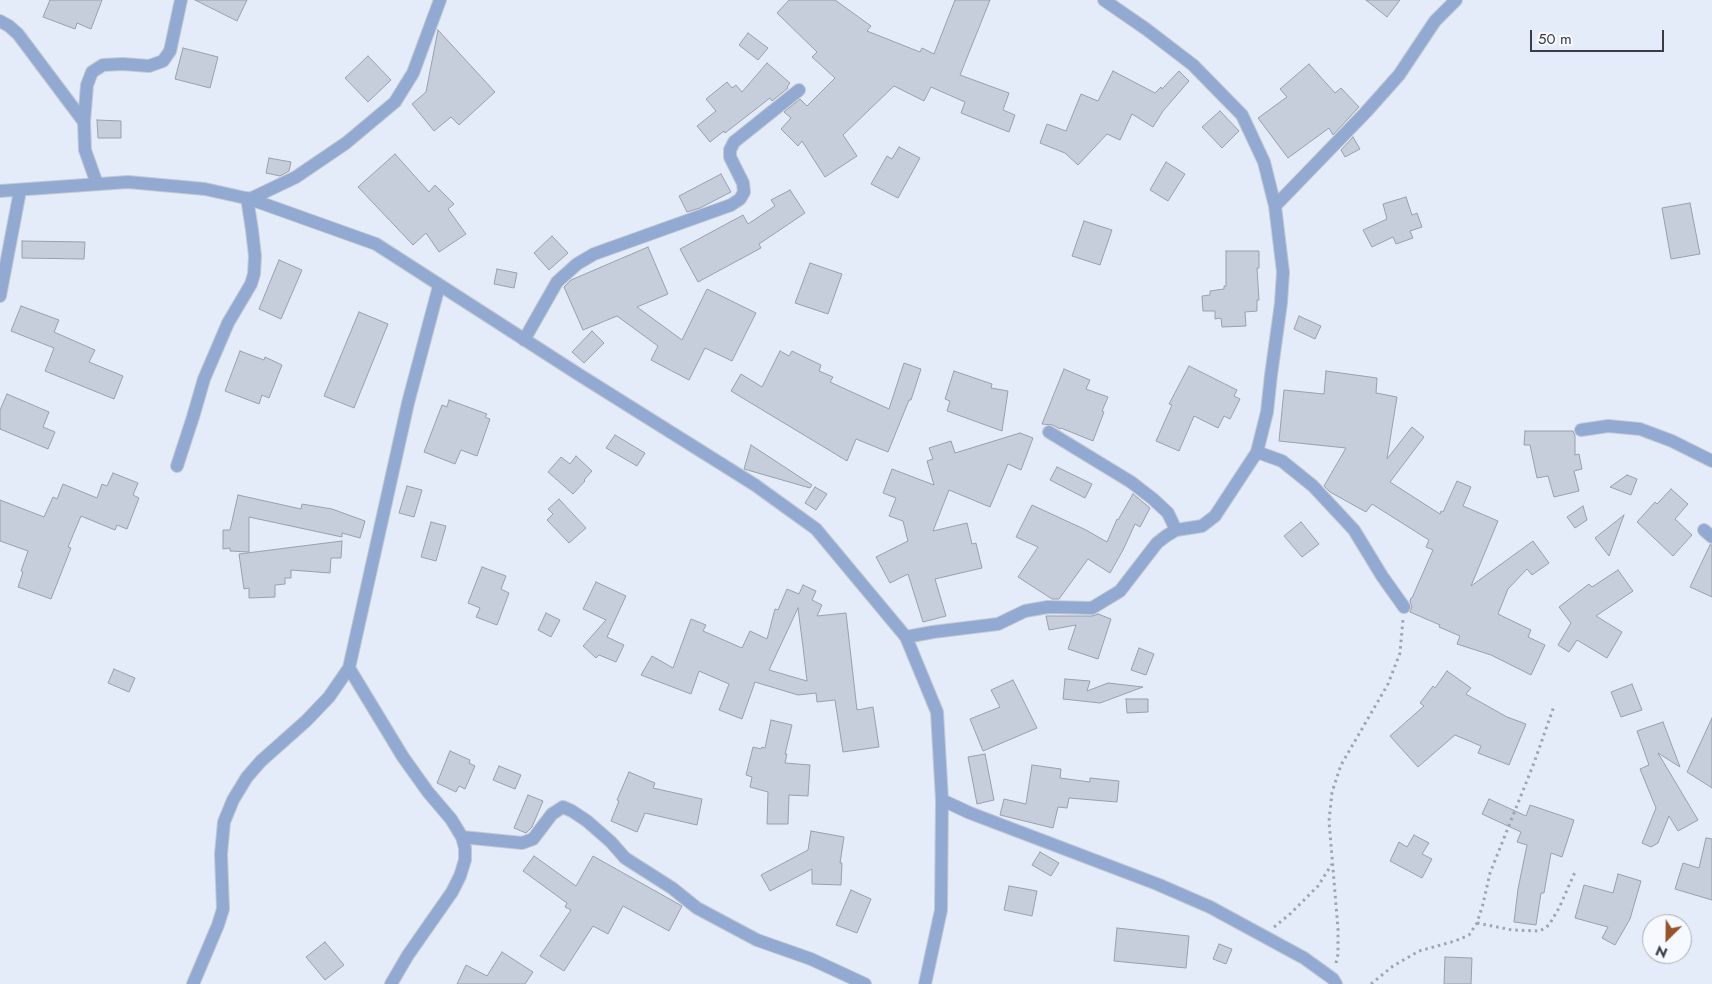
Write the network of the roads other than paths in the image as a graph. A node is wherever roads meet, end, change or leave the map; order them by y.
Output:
1 (181, 0) edge
2 (440, 0) edge
3 (1104, 0) edge
4 (1456, 0) edge
5 (0, 21) edge
6 (799, 90) dead end
7 (84, 122) junction
8 (97, 184) junction
9 (20, 190) junction
10 (0, 191) edge
11 (248, 198) junction
12 (1275, 206) junction
13 (440, 286) junction
14 (0, 296) edge
15 (524, 340) junction
16 (1581, 430) dead end
17 (1049, 432) dead end
18 (1257, 452) junction
19 (1712, 461) edge
20 (177, 466) dead end
21 (1176, 530) junction
22 (1404, 607) road end
23 (906, 637) junction
24 (349, 668) junction
25 (942, 800) junction
26 (462, 837) junction
27 (1335, 981) edge
28 (193, 984) edge
29 (391, 984) edge
30 (865, 984) edge
31 (925, 984) edge

1 - 7 street
2 - 11 street
3 - 12 street
4 - 12 street
5 - 7 street
6 - 15 street
7 - 8 street
8 - 9 street
8 - 11 street
9 - 10 street
9 - 14 street
11 - 13 street
11 - 20 street
12 - 18 street
13 - 15 street
13 - 24 street
15 - 23 street
16 - 19 street
17 - 21 street
18 - 21 street
18 - 22 street
21 - 23 street
23 - 25 street
24 - 26 street
24 - 28 street
25 - 27 street
25 - 31 street
26 - 29 street
26 - 30 street

